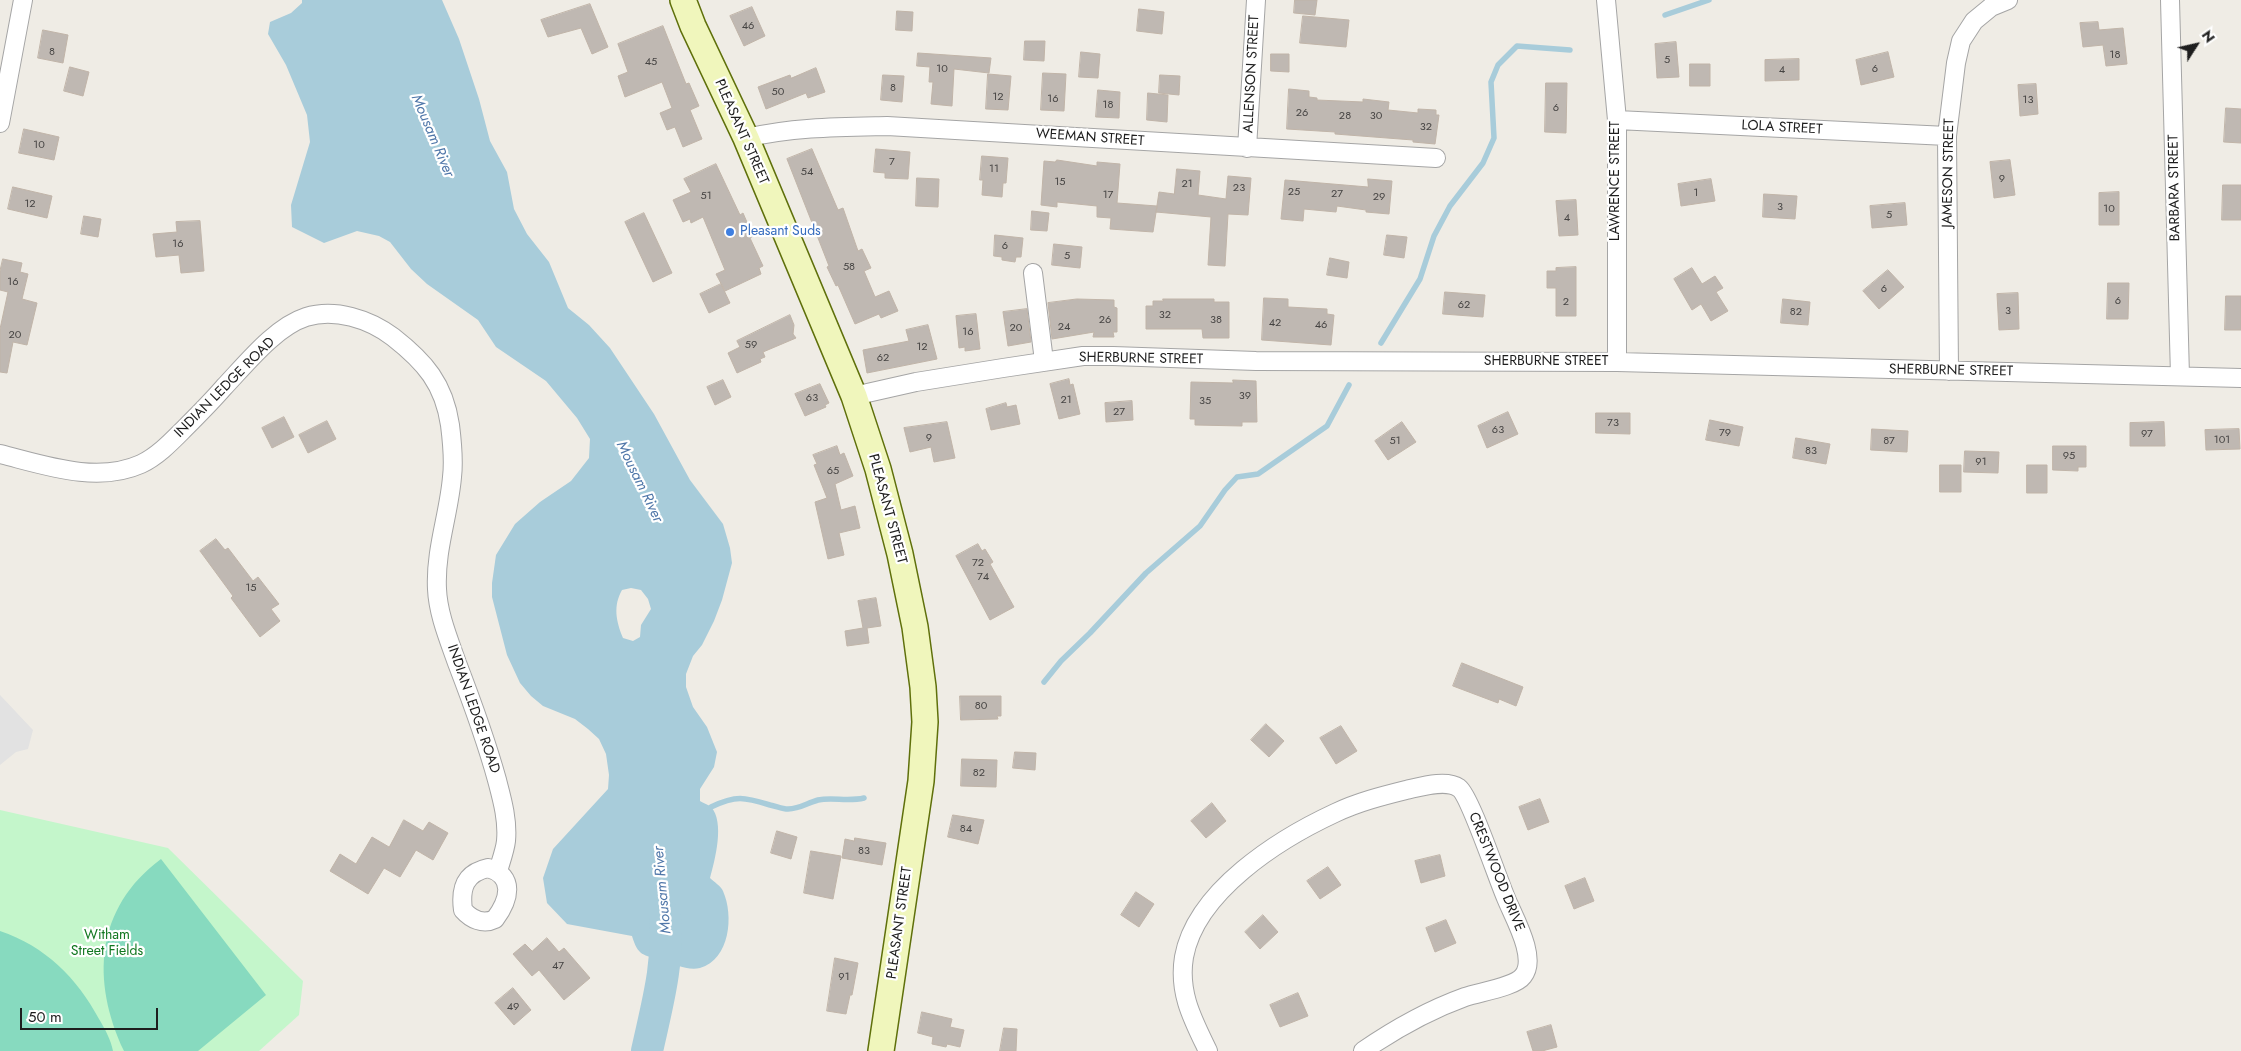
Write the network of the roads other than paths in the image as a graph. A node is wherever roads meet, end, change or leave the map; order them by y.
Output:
1 (23, 0) edge
2 (683, 0) edge
3 (1256, 0) edge
4 (1606, 0) edge
5 (2008, 0) edge
6 (2170, 0) edge
7 (1617, 120) junction
8 (0, 124) edge
9 (1947, 136) junction
10 (746, 138) junction
11 (1247, 148) junction
12 (1436, 158) dead end
13 (1033, 273) dead end
14 (1044, 362) junction
15 (1617, 362) junction
16 (1949, 371) junction
17 (2180, 376) junction
18 (2241, 378) edge
19 (854, 396) junction
20 (0, 454) edge
21 (498, 870) dead end
22 (881, 1051) edge
23 (1208, 1051) edge
24 (1363, 1051) edge

1 - 8 street
2 - 10 main road, PLEASANT STREET
3 - 11 street, ALLENSON STREET
4 - 7 street, LAWRENCE STREET
5 - 9 street, JAMESON STREET
6 - 17 street, BARBARA STREET
7 - 9 street, LOLA STREET
7 - 15 street, LAWRENCE STREET
9 - 16 street, JAMESON STREET
10 - 11 street, WEEMAN STREET
10 - 19 main road, PLEASANT STREET
11 - 12 street, WEEMAN STREET
13 - 14 street
14 - 15 street, SHERBURNE STREET
14 - 19 street, SHERBURNE STREET
15 - 16 street, SHERBURNE STREET
16 - 17 street, SHERBURNE STREET
17 - 18 street, SHERBURNE STREET
19 - 22 main road, PLEASANT STREET
20 - 21 street, INDIAN LEDGE ROAD
23 - 24 street, CRESTWOOD DRIVE

